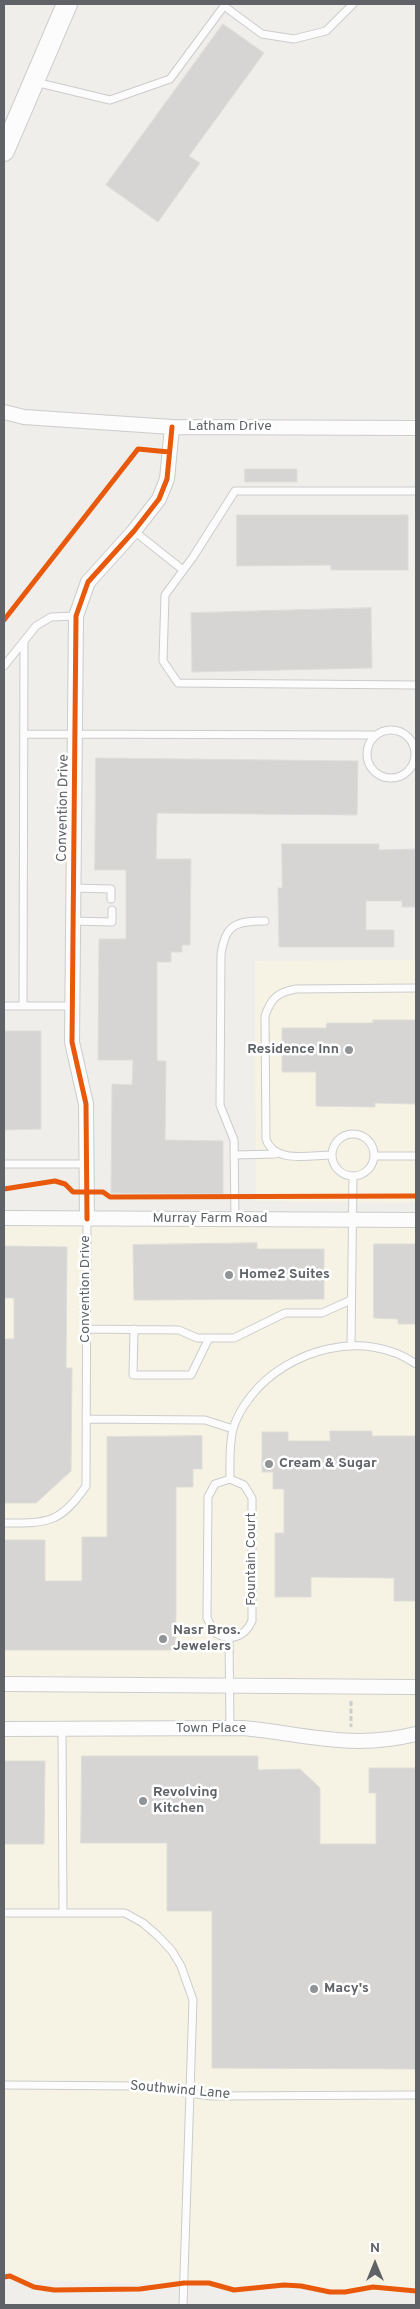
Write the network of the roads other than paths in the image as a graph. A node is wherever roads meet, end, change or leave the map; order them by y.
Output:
1 (66, 4) edge
2 (353, 4) edge
3 (223, 5) edge
4 (35, 82) junction
5 (4, 151) edge
6 (4, 412) edge
7 (172, 427) junction
8 (416, 428) edge
9 (416, 491) edge
10 (134, 531) junction
11 (183, 570) junction
12 (76, 616) junction
13 (24, 641) junction
14 (4, 666) edge
15 (416, 685) edge
16 (24, 734) junction
17 (76, 734) junction
18 (376, 735) junction
19 (74, 888) junction
20 (112, 899) dead end
21 (112, 910) dead end
22 (265, 921) dead end
23 (74, 922) junction
24 (416, 988) edge
25 (4, 1006) edge
26 (23, 1006) junction
27 (73, 1006) junction
28 (276, 1154) junction
29 (234, 1155) junction
30 (331, 1156) junction
31 (374, 1156) junction
32 (416, 1156) edge
33 (4, 1164) edge
34 (87, 1164) junction
35 (353, 1176) junction
36 (4, 1218) edge
37 (87, 1219) junction
38 (235, 1219) junction
39 (352, 1220) junction
40 (416, 1220) edge
41 (352, 1300) junction
42 (86, 1329) junction
43 (134, 1330) junction
44 (209, 1338) junction
45 (351, 1346) junction
46 (416, 1364) edge
47 (86, 1419) junction
48 (233, 1428) junction
49 (230, 1479) junction
50 (4, 1523) edge
51 (229, 1638) junction
52 (4, 1684) edge
53 (229, 1686) junction
54 (416, 1687) edge
55 (4, 1729) edge
56 (62, 1729) junction
57 (230, 1729) junction
58 (416, 1734) edge
59 (4, 1913) edge
60 (63, 1914) junction
61 (4, 2085) edge
62 (190, 2094) junction
63 (416, 2095) edge
64 (183, 2305) edge

1 - 4 main road
2 - 3 lane
3 - 4 lane
4 - 5 main road
6 - 7 street, Latham Drive
7 - 8 street, Latham Drive
7 - 10 street, Convention Drive
9 - 11 lane
10 - 11 lane
10 - 12 street, Convention Drive
11 - 15 lane
12 - 13 lane
12 - 17 street, Convention Drive
13 - 14 lane
13 - 16 lane
16 - 17 lane
16 - 26 lane
17 - 18 lane
17 - 19 street, Convention Drive
18 - 18 lane
19 - 20 lane
19 - 23 street, Convention Drive
21 - 23 lane
22 - 29 lane
23 - 27 street, Convention Drive
24 - 28 lane
25 - 26 lane
26 - 27 lane
27 - 34 street, Convention Drive
28 - 29 lane
28 - 30 lane
29 - 38 lane
30 - 31 lane
30 - 35 lane
31 - 32 lane
31 - 35 lane
33 - 34 lane
34 - 37 street, Convention Drive
35 - 39 lane
36 - 37 street, Murray Farm Road
37 - 38 street, Murray Farm Road
37 - 42 lane, Convention Drive
38 - 39 street, Murray Farm Road
39 - 40 street, Murray Farm Road
39 - 41 lane
41 - 44 lane
41 - 45 lane
42 - 43 lane
42 - 47 lane, Convention Drive
43 - 44 lane
43 - 44 lane
45 - 46 lane
45 - 48 lane
47 - 48 lane
47 - 50 lane, Convention Drive
48 - 49 lane
49 - 51 lane
49 - 51 lane, Fountain Court
51 - 53 lane
52 - 53 street
53 - 54 street
53 - 57 lane
55 - 56 street, Town Place
56 - 57 street, Town Place
56 - 60 lane
57 - 58 street, Town Place
59 - 60 lane
60 - 62 lane
61 - 62 lane, Southwind Lane
62 - 63 lane, Southwind Lane
62 - 64 lane

